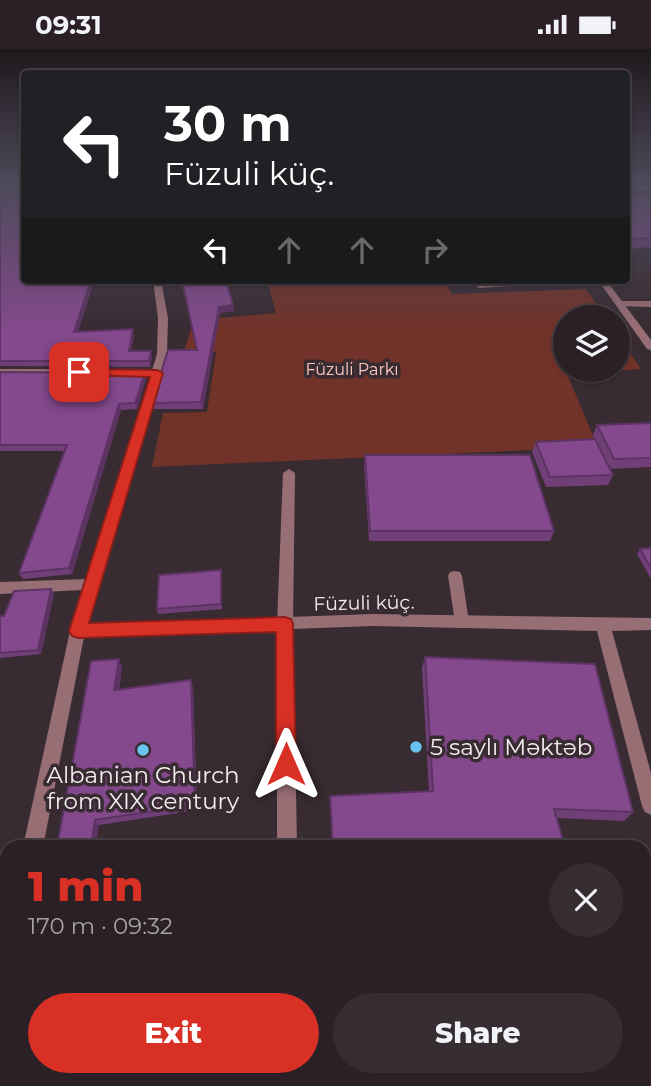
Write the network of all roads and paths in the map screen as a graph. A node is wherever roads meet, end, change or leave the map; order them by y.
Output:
1 (157, 284) edge
2 (494, 284) edge
3 (605, 284) edge
4 (479, 285) dead end
5 (621, 304) junction
6 (651, 304) edge
7 (651, 347) edge
8 (0, 372) edge
9 (65, 372) edge
10 (289, 473) dead end
11 (455, 576) dead end
12 (90, 584) junction
13 (0, 588) edge
14 (462, 622) junction
15 (285, 624) junction
16 (651, 624) edge
17 (603, 625) junction
18 (78, 631) junction
19 (651, 806) edge
20 (34, 840) edge
21 (287, 840) edge

1 - 12 street
2 - 4 street
3 - 5 street
5 - 6 street
5 - 7 street
8 - 9 street
10 - 15 street
11 - 14 street
12 - 13 street
12 - 18 street
14 - 15 street, Füzuli küç.
14 - 17 street, Füzuli küç.
15 - 18 street, Füzuli küç.
15 - 21 street
16 - 17 street, Füzuli küç.
17 - 19 street
18 - 20 street

